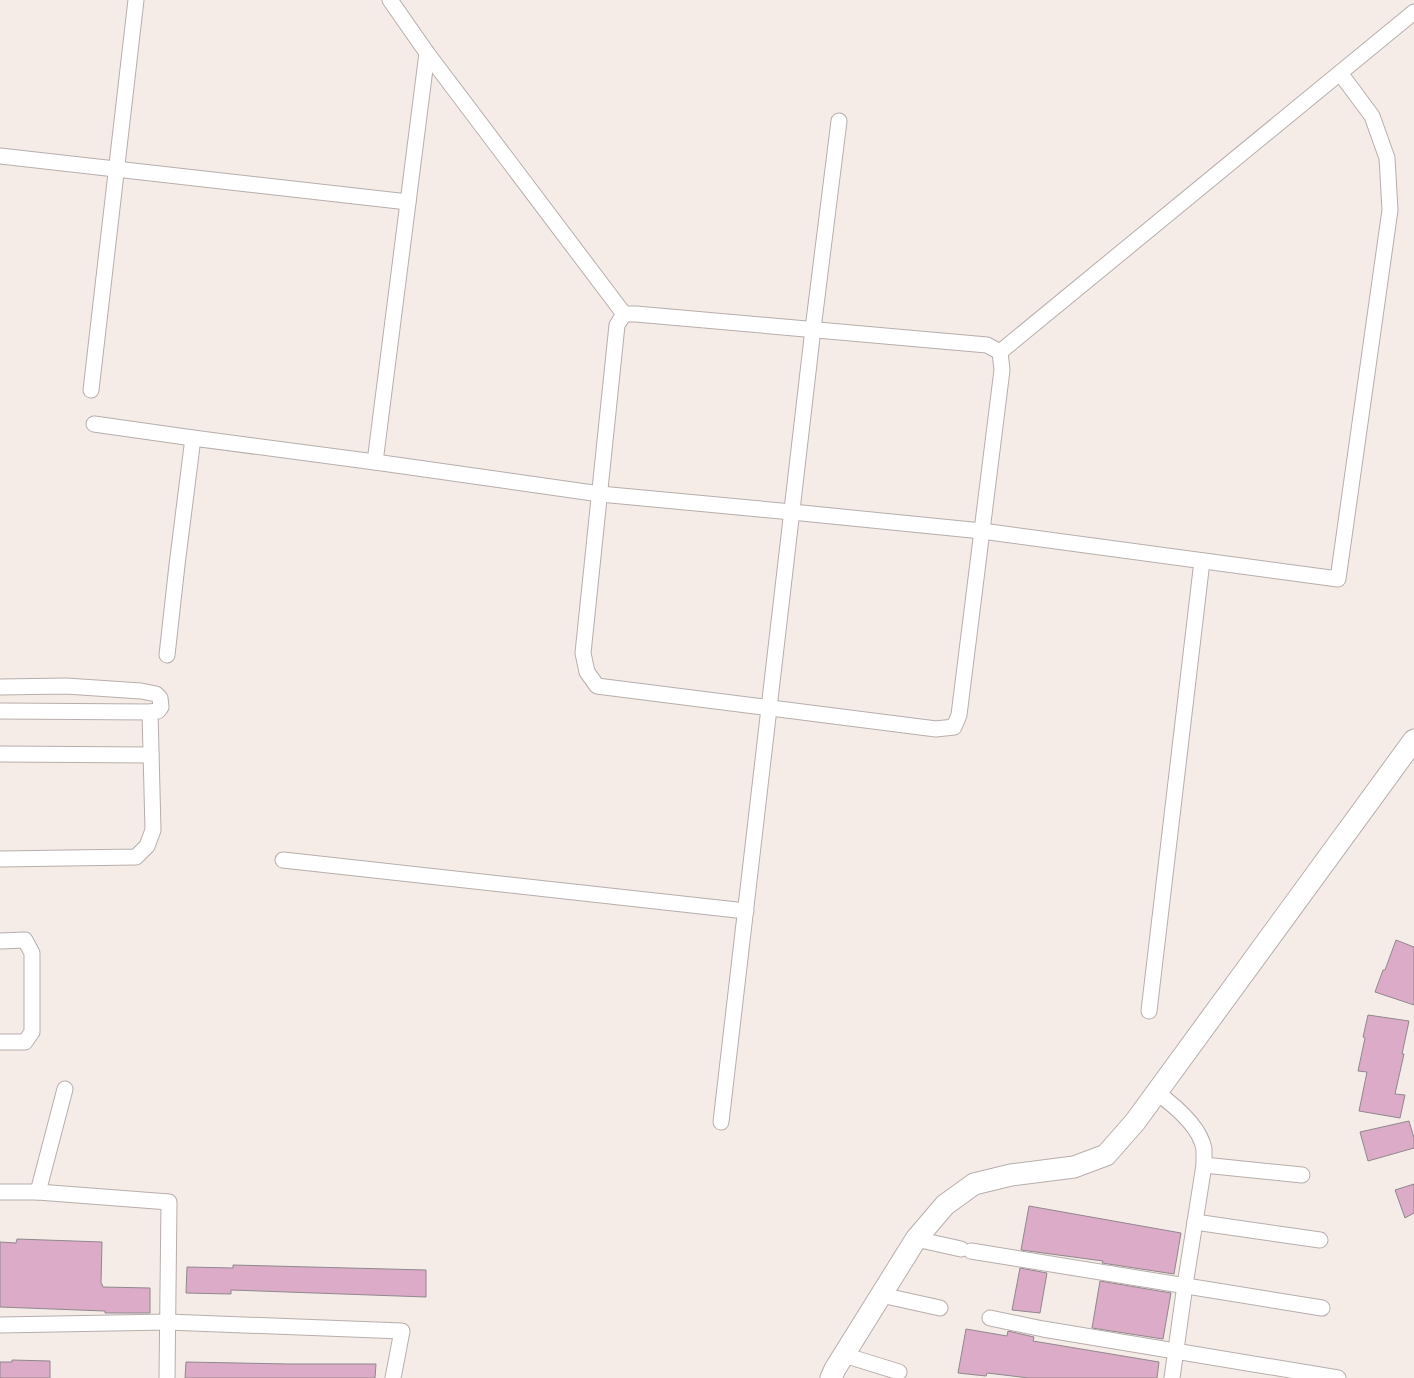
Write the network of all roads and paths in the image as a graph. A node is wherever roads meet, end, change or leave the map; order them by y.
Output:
1 (136, 0) edge
2 (390, 0) edge
3 (1414, 12) edge
4 (427, 53) junction
5 (1340, 73) junction
6 (839, 121) dead end
7 (0, 156) edge
8 (116, 169) junction
9 (408, 202) junction
10 (624, 314) junction
11 (813, 329) junction
12 (1000, 352) junction
13 (91, 390) dead end
14 (94, 424) dead end
15 (193, 438) junction
16 (375, 462) junction
17 (600, 494) junction
18 (792, 512) junction
19 (982, 531) junction
20 (1202, 561) junction
21 (167, 655) dead end
22 (0, 687) edge
23 (769, 708) junction
24 (0, 710) edge
25 (150, 712) junction
26 (1414, 740) edge
27 (0, 754) edge
28 (151, 754) junction
29 (0, 859) edge
30 (283, 860) dead end
31 (746, 912) junction
32 (0, 940) edge
33 (1149, 1011) dead end
34 (0, 1042) edge
35 (65, 1089) dead end
36 (1156, 1092) junction
37 (721, 1122) dead end
38 (1204, 1165) junction
39 (1302, 1175) dead end
40 (0, 1192) edge
41 (38, 1192) junction
42 (1195, 1222) junction
43 (916, 1239) junction
44 (1320, 1240) dead end
45 (1185, 1285) junction
46 (881, 1295) junction
47 (940, 1308) dead end
48 (1322, 1308) dead end
49 (990, 1318) dead end
50 (168, 1322) junction
51 (0, 1325) edge
52 (1176, 1350) junction
53 (844, 1355) junction
54 (899, 1372) dead end
55 (167, 1378) edge
56 (393, 1378) edge
57 (831, 1378) edge
58 (1172, 1378) edge
59 (1338, 1378) edge

1 - 8 street
2 - 4 street
3 - 5 street
4 - 9 street
4 - 10 street
5 - 12 street
5 - 20 street
6 - 11 street
7 - 8 street
8 - 9 street
8 - 13 street
9 - 16 street
10 - 11 street
10 - 17 street
11 - 12 street
11 - 18 street
12 - 19 street
14 - 15 street
15 - 16 street
15 - 21 street
16 - 17 street
17 - 18 street
17 - 23 street
18 - 19 street
18 - 23 street
19 - 20 street
19 - 23 street
20 - 33 street
22 - 25 street
23 - 31 street
24 - 25 street
25 - 28 street
26 - 36 street
27 - 28 street
28 - 29 street
30 - 31 street
31 - 37 street
32 - 34 street
35 - 41 street
36 - 38 street
36 - 43 street
38 - 39 street
38 - 42 street
40 - 41 street
41 - 50 street
42 - 44 street
42 - 45 street
43 - 45 street
43 - 46 street
45 - 48 street
45 - 52 street
46 - 47 street
46 - 53 street
49 - 52 street
50 - 51 street
50 - 55 street
50 - 56 street
52 - 58 street
52 - 59 street
53 - 54 street
53 - 57 street

